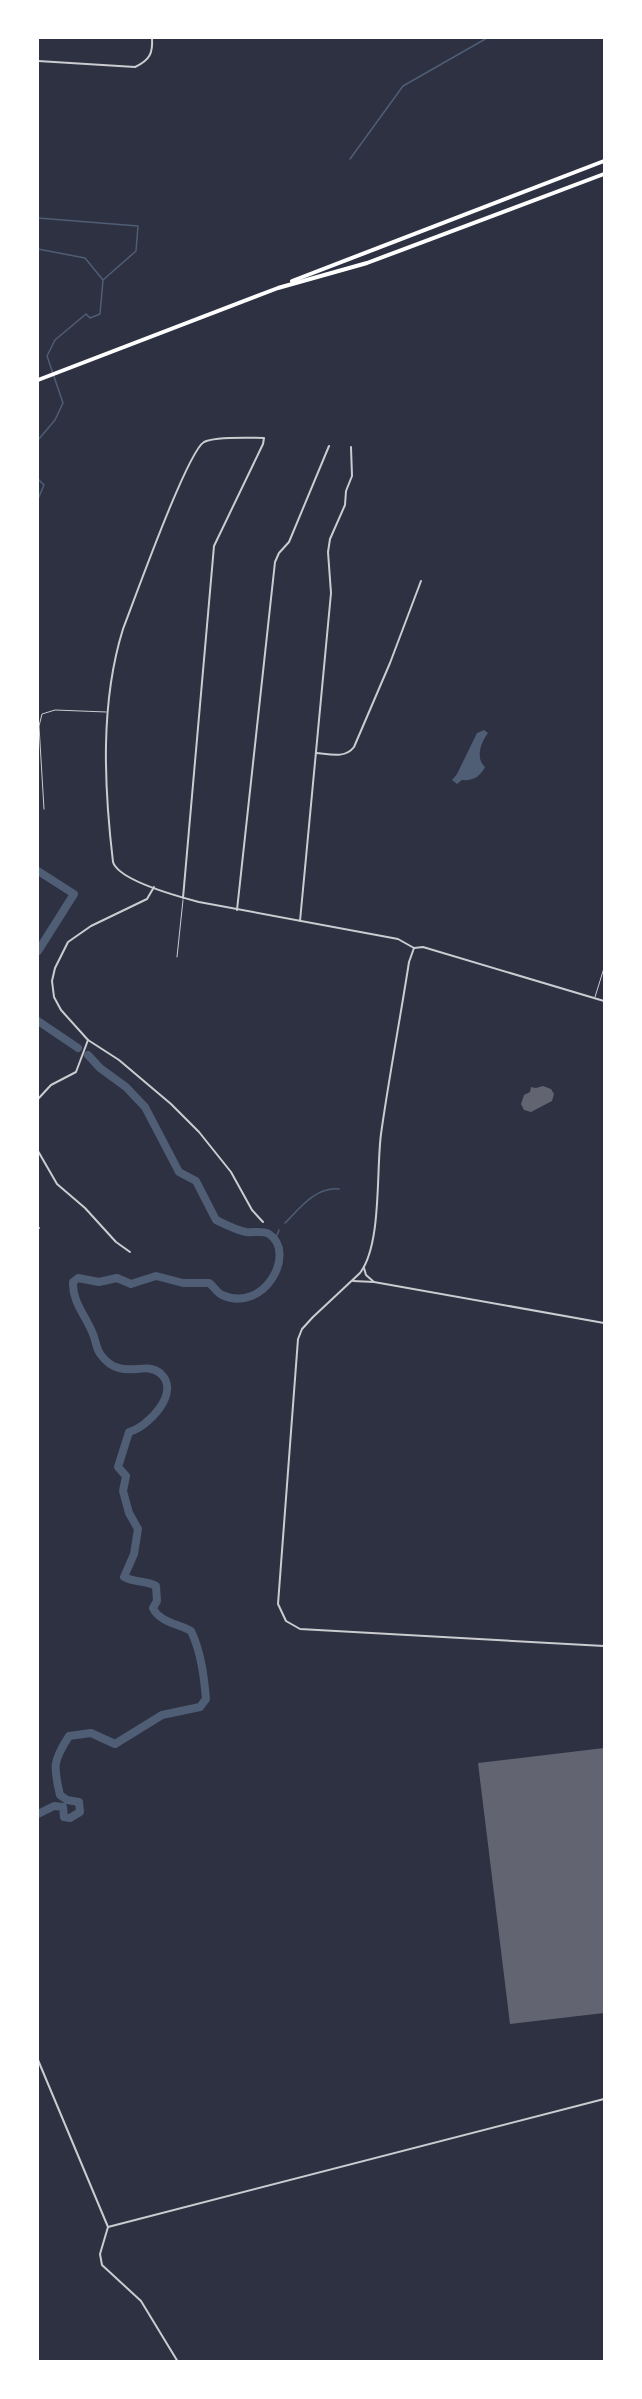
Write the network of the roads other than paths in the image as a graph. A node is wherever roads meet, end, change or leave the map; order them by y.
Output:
1 (152, 38) edge
2 (38, 61) edge
3 (604, 161) edge
4 (604, 174) edge
5 (278, 288) junction
6 (38, 380) edge
7 (329, 446) dead end
8 (351, 447) dead end
9 (421, 581) dead end
10 (108, 712) junction
11 (316, 753) junction
12 (44, 809) dead end
13 (154, 887) junction
14 (183, 898) junction
15 (237, 910) junction
16 (299, 922) junction
17 (414, 948) junction
18 (177, 957) dead end
19 (604, 968) edge
20 (595, 998) junction
21 (604, 1001) edge
22 (88, 1040) junction
23 (38, 1099) edge
24 (38, 1151) edge
25 (262, 1221) dead end
26 (130, 1252) dead end
27 (364, 1268) junction
28 (352, 1281) junction
29 (374, 1282) junction
30 (604, 1323) edge
31 (604, 1646) edge
32 (38, 2060) edge
33 (604, 2099) edge
34 (108, 2226) junction
35 (178, 2361) edge

1 - 2 street
3 - 5 highway
4 - 5 highway
5 - 6 highway
7 - 15 street
8 - 11 street
9 - 11 street
10 - 12 lane
10 - 13 street
10 - 14 street
11 - 16 street
13 - 14 street
13 - 22 street
14 - 15 street
14 - 18 lane
15 - 16 street
16 - 17 street
17 - 20 street
17 - 27 street
19 - 20 lane
20 - 21 street
22 - 23 street
22 - 25 street
24 - 26 street
27 - 28 street
27 - 29 street
28 - 29 street
28 - 31 street
29 - 30 street
32 - 34 street
33 - 34 street
34 - 35 street

